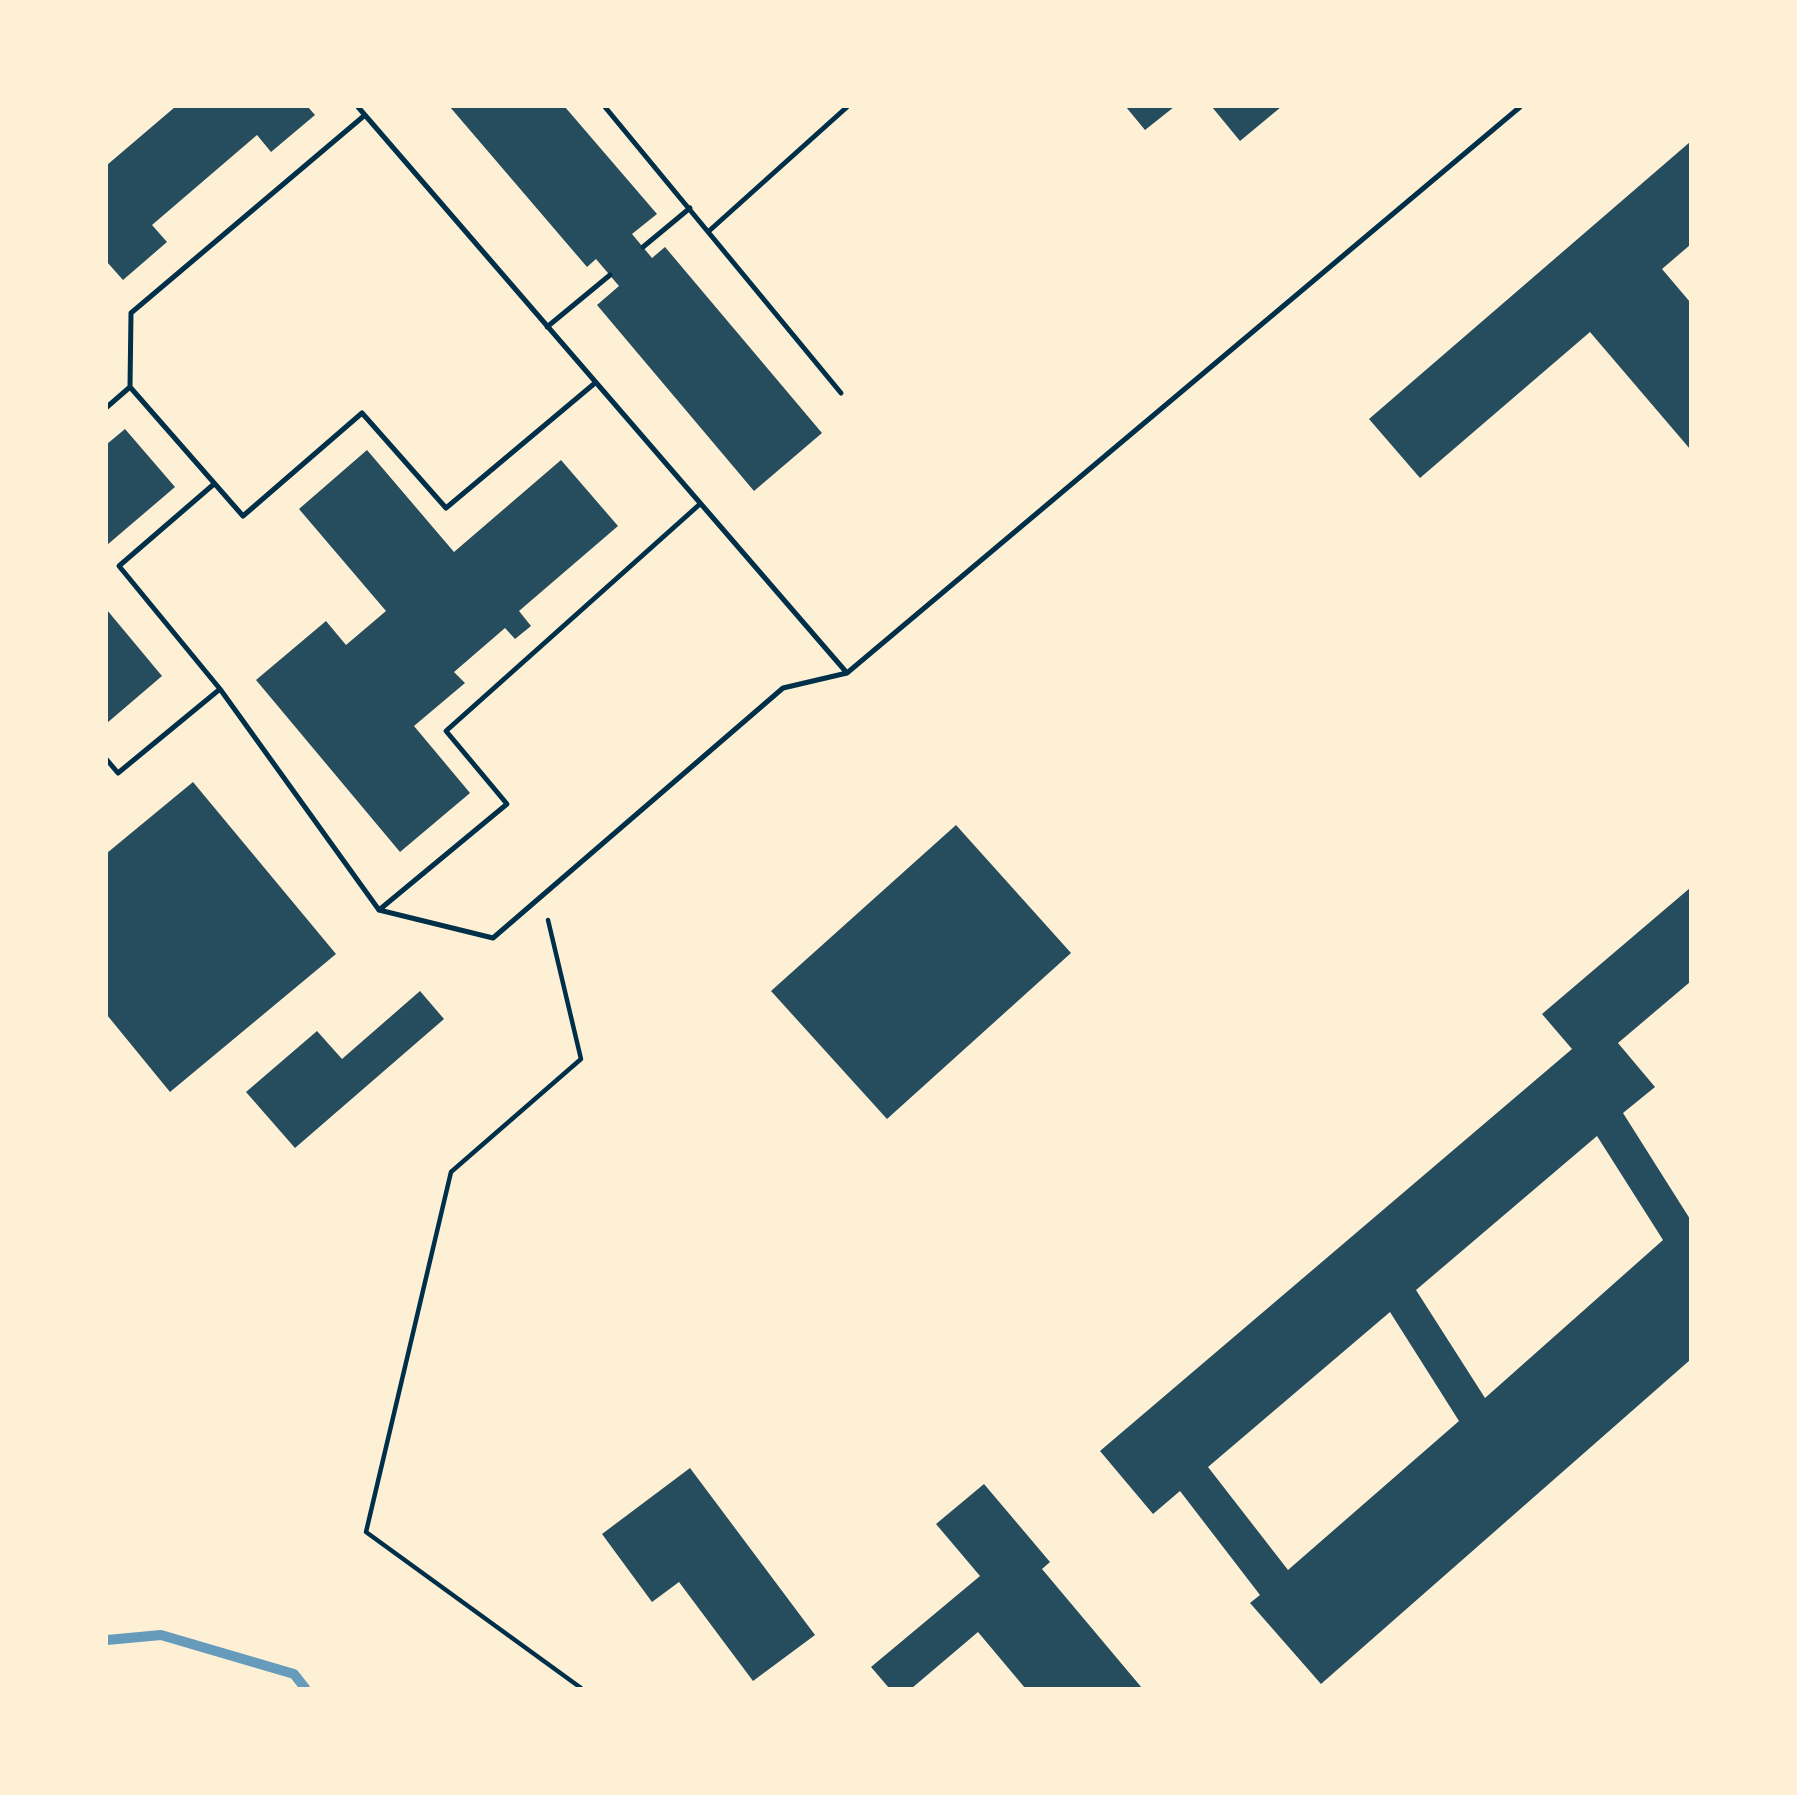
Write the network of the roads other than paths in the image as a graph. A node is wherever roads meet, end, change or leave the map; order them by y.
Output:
1 (358, 107) edge
2 (605, 107) edge
3 (847, 107) edge
4 (1520, 107) edge
5 (365, 115) junction
6 (690, 208) junction
7 (709, 231) junction
8 (643, 247) dead end
9 (610, 275) dead end
10 (547, 327) junction
11 (595, 383) junction
12 (130, 387) junction
13 (841, 393) dead end
14 (107, 407) edge
15 (214, 484) junction
16 (700, 504) junction
17 (847, 673) junction
18 (220, 689) junction
19 (107, 760) edge
20 (379, 910) junction

1 - 5 lane
2 - 6 lane
3 - 7 lane
4 - 17 lane
5 - 10 lane
5 - 12 lane
6 - 7 lane
6 - 8 lane
7 - 13 lane
9 - 10 lane
10 - 11 lane
11 - 15 lane
11 - 16 lane
12 - 14 lane
12 - 15 lane
15 - 18 lane
16 - 17 lane
16 - 20 lane
17 - 20 lane
18 - 19 lane
18 - 20 lane

